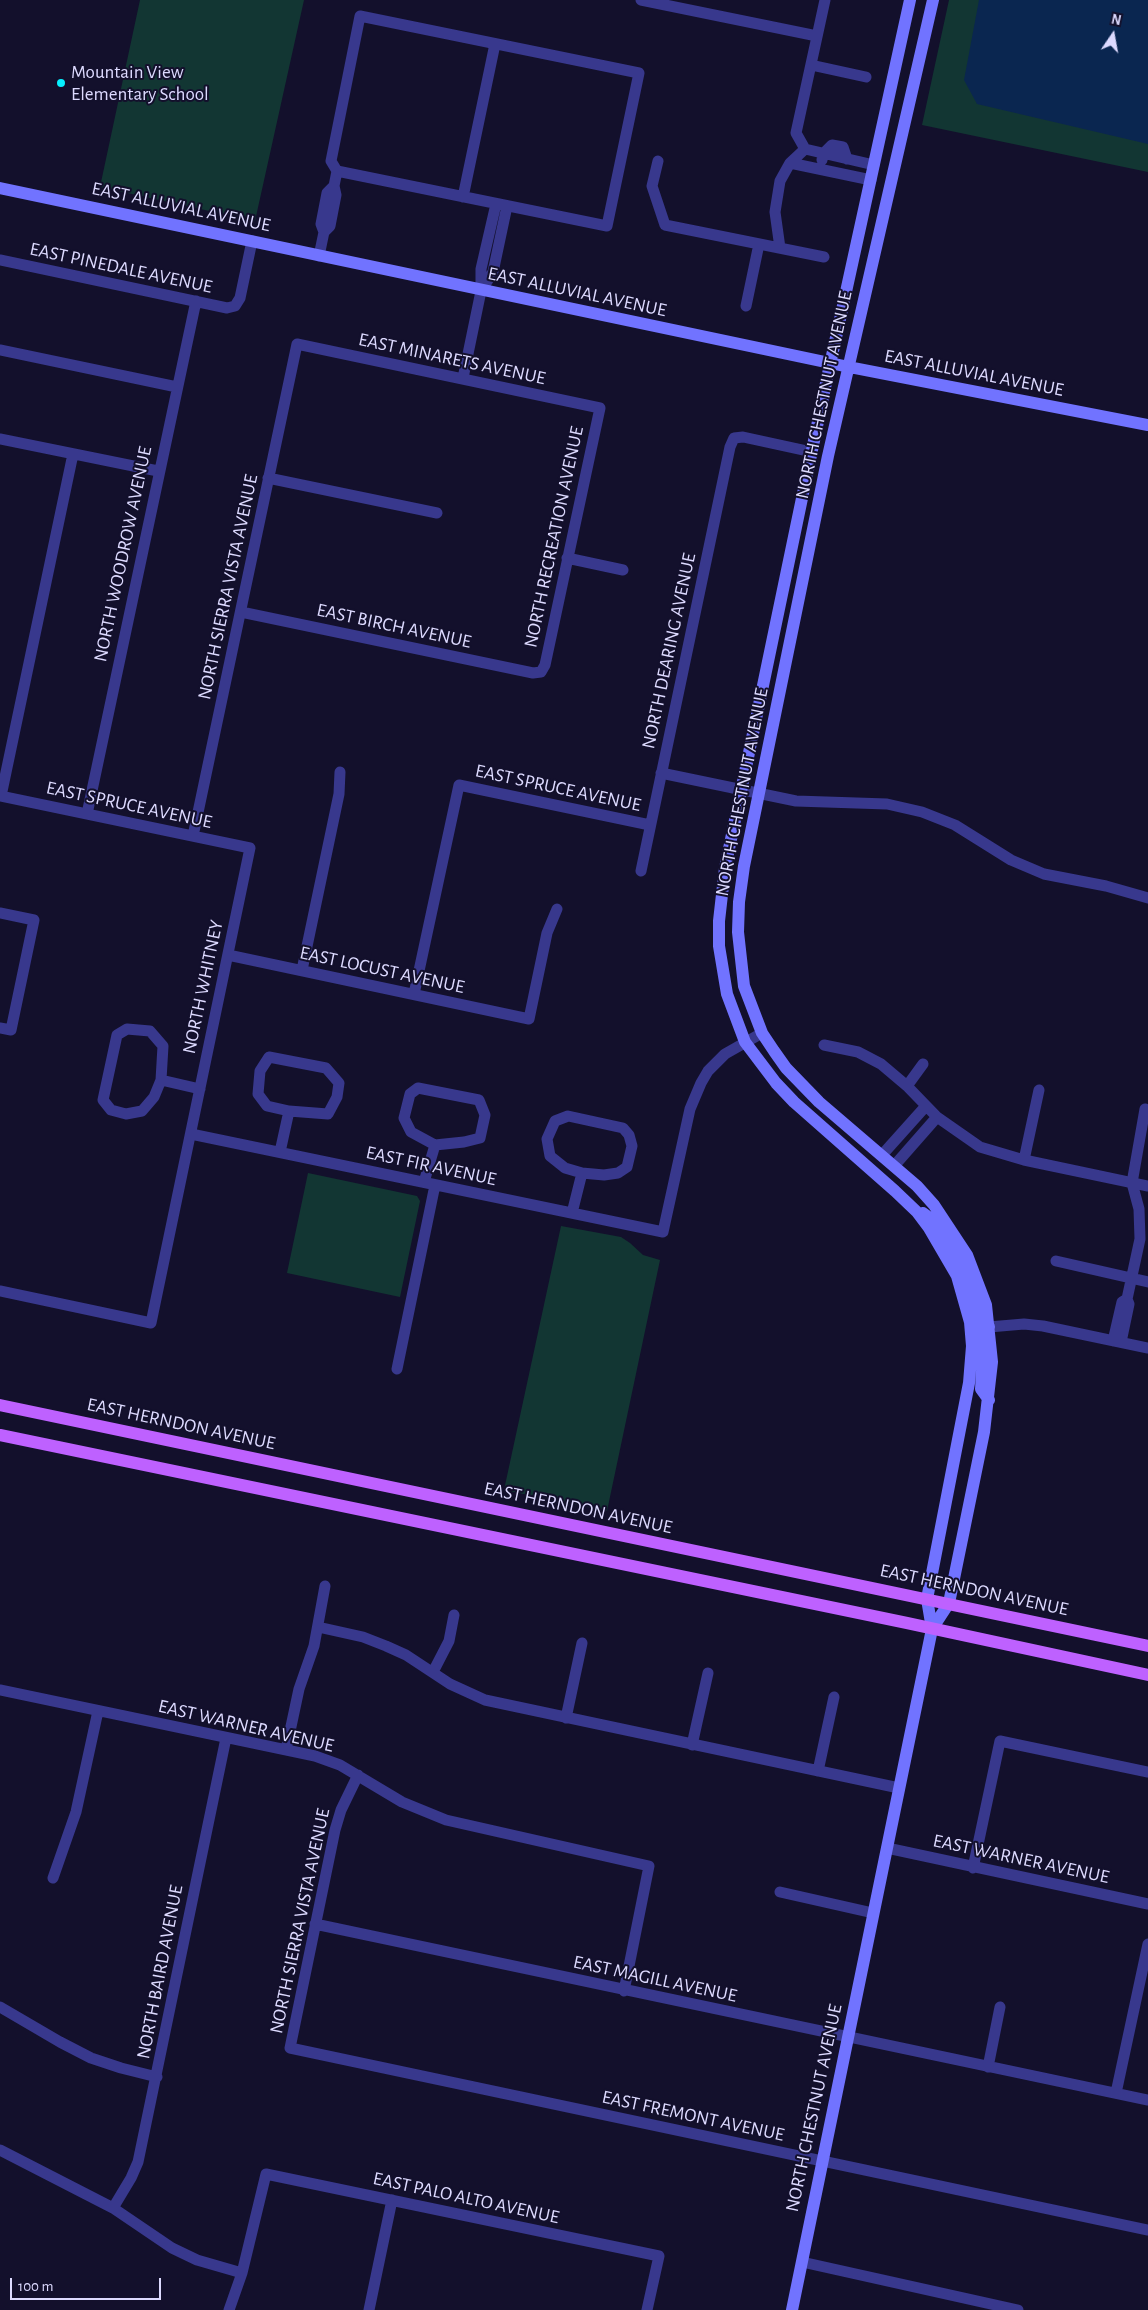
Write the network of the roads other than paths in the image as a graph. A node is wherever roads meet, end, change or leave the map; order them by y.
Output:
1 (641, 0) edge
2 (825, 0) edge
3 (910, 0) edge
4 (933, 0) edge
5 (817, 36) junction
6 (495, 44) junction
7 (811, 65) junction
8 (866, 77) dead end
9 (805, 149) junction
10 (824, 154) junction
11 (658, 162) dead end
12 (790, 163) junction
13 (874, 164) junction
14 (820, 169) junction
15 (337, 171) junction
16 (871, 180) junction
17 (0, 188) edge
18 (463, 197) junction
19 (501, 205) junction
20 (252, 241) junction
21 (759, 244) junction
22 (780, 248) junction
23 (319, 256) junction
24 (824, 258) dead end
25 (0, 260) edge
26 (481, 291) junction
27 (196, 301) junction
28 (746, 306) dead end
29 (296, 344) joint
30 (0, 350) edge
31 (830, 363) junction
32 (849, 367) junction
33 (463, 378) junction
34 (177, 387) junction
35 (600, 408) joint
36 (1148, 425) edge
37 (0, 439) edge
38 (812, 452) junction
39 (73, 454) junction
40 (158, 471) junction
41 (268, 478) junction
42 (437, 513) dead end
43 (567, 558) junction
44 (623, 570) dead end
45 (240, 612) junction
46 (541, 672) joint
47 (340, 772) dead end
48 (662, 773) junction
49 (741, 790) junction
50 (759, 794) junction
51 (1, 796) edge
52 (87, 814) junction
53 (650, 825) junction
54 (194, 836) junction
55 (250, 848) joint
56 (640, 871) dead end
57 (1148, 898) edge
58 (557, 909) dead end
59 (0, 913) edge
60 (228, 954) junction
61 (302, 970) junction
62 (414, 994) junction
63 (0, 1028) edge
64 (762, 1033) junction
65 (746, 1042) junction
66 (824, 1045) dead end
67 (923, 1064) dead end
68 (161, 1080) junction
69 (907, 1086) junction
70 (200, 1089) junction
71 (1039, 1090) dead end
72 (925, 1107) junction
73 (1145, 1109) dead end
74 (289, 1111) junction
75 (937, 1117) junction
76 (191, 1134) junction
77 (435, 1144) junction
78 (280, 1152) junction
79 (882, 1155) junction
80 (1024, 1160) junction
81 (894, 1166) junction
82 (582, 1173) junction
83 (430, 1184) junction
84 (1132, 1184) junction
85 (1148, 1186) edge
86 (895, 1192) junction
87 (572, 1213) junction
88 (1056, 1261) dead end
89 (1132, 1278) junction
90 (1148, 1282) edge
91 (0, 1291) edge
92 (970, 1322) junction
93 (989, 1327) junction
94 (1117, 1342) junction
95 (1148, 1348) edge
96 (397, 1369) dead end
97 (989, 1400) junction
98 (0, 1405) edge
99 (0, 1435) edge
100 (326, 1586) dead end
101 (927, 1599) junction
102 (949, 1603) junction
103 (454, 1615) dead end
104 (318, 1627) junction
105 (932, 1629) junction
106 (582, 1643) dead end
107 (1148, 1646) edge
108 (433, 1672) junction
109 (708, 1673) dead end
110 (1148, 1675) edge
111 (0, 1690) edge
112 (834, 1697) dead end
113 (98, 1711) junction
114 (566, 1718) junction
115 (226, 1738) junction
116 (692, 1745) junction
117 (286, 1750) junction
118 (818, 1771) junction
119 (1148, 1772) edge
120 (358, 1776) junction
121 (899, 1788) junction
122 (886, 1848) junction
123 (973, 1868) junction
124 (53, 1878) dead end
125 (780, 1892) dead end
126 (1148, 1904) edge
127 (873, 1913) junction
128 (315, 1924) junction
129 (1148, 1944) edge
130 (624, 1991) junction
131 (0, 2007) edge
132 (1000, 2007) dead end
133 (848, 2037) junction
134 (290, 2048) joint
135 (988, 2066) junction
136 (157, 2077) junction
137 (1116, 2093) junction
138 (1148, 2100) edge
139 (0, 2150) edge
140 (822, 2161) junction
141 (392, 2200) junction
142 (113, 2208) junction
143 (1148, 2230) edge
144 (802, 2262) junction
145 (242, 2273) junction
146 (229, 2310) edge
147 (369, 2310) edge
148 (647, 2310) edge
149 (792, 2310) edge
150 (1018, 2310) edge

1 - 5 street
2 - 5 street
3 - 13 main road, NORTH CHESTNUT AVENUE
4 - 32 main road, NORTH CHESTNUT AVENUE
5 - 7 street
6 - 15 street
6 - 18 street
6 - 19 street
7 - 8 street
7 - 9 street
9 - 10 street
9 - 12 street
10 - 13 street
10 - 14 street
11 - 21 street
12 - 14 street
12 - 22 street
13 - 16 main road, NORTH CHESTNUT AVENUE
14 - 16 street
15 - 18 street
15 - 23 street
16 - 31 main road, NORTH CHESTNUT AVENUE
17 - 20 main road, EAST ALLUVIAL AVENUE
18 - 19 street
19 - 26 street
20 - 23 main road, EAST ALLUVIAL AVENUE
20 - 27 street, EAST PINEDALE AVENUE
21 - 22 street
21 - 28 street
22 - 24 street
23 - 26 main road, EAST ALLUVIAL AVENUE
25 - 27 street, EAST PINEDALE AVENUE
26 - 31 main road, EAST ALLUVIAL AVENUE
26 - 33 street
27 - 34 street, NORTH WOODROW AVENUE
29 - 33 street, EAST MINARETS AVENUE
29 - 41 street, NORTH SIERRA VISTA AVENUE
30 - 34 street
31 - 32 main road, EAST ALLUVIAL AVENUE
31 - 38 main road, NORTH CHESTNUT AVENUE
32 - 36 main road, EAST ALLUVIAL AVENUE
32 - 50 main road, NORTH CHESTNUT AVENUE
33 - 35 street, EAST MINARETS AVENUE
34 - 40 street, NORTH WOODROW AVENUE
35 - 43 street, NORTH RECREATION AVENUE
37 - 39 street
38 - 48 street, NORTH DEARING AVENUE
38 - 49 main road, NORTH CHESTNUT AVENUE
39 - 40 street
39 - 51 street
40 - 52 street, NORTH WOODROW AVENUE
41 - 42 street
41 - 45 street, NORTH SIERRA VISTA AVENUE
43 - 44 street
43 - 46 street, NORTH RECREATION AVENUE
45 - 46 street, EAST BIRCH AVENUE
45 - 54 street, NORTH SIERRA VISTA AVENUE
47 - 61 street
48 - 49 street
48 - 53 street, NORTH DEARING AVENUE
49 - 50 street
49 - 65 main road, NORTH CHESTNUT AVENUE
50 - 57 street
50 - 64 main road, NORTH CHESTNUT AVENUE
51 - 52 street, EAST SPRUCE AVENUE
52 - 54 street, EAST SPRUCE AVENUE
53 - 56 street, NORTH DEARING AVENUE
53 - 62 street, EAST SPRUCE AVENUE
54 - 55 street, EAST SPRUCE AVENUE
55 - 60 street, NORTH WHITNEY
58 - 62 street, EAST LOCUST AVENUE
59 - 63 street
60 - 61 street, EAST LOCUST AVENUE
60 - 70 street, NORTH WHITNEY
61 - 62 street, EAST LOCUST AVENUE
64 - 65 street
64 - 79 main road, NORTH CHESTNUT AVENUE
65 - 86 main road, NORTH CHESTNUT AVENUE
65 - 87 street, EAST FIR AVENUE
66 - 69 street
67 - 69 street
68 - 68 street
68 - 70 street
69 - 72 street
70 - 76 street, NORTH WHITNEY
71 - 80 street
72 - 75 street
72 - 79 street
73 - 84 street
74 - 74 street
74 - 78 street
75 - 80 street
75 - 81 street
76 - 78 street, EAST FIR AVENUE
76 - 91 street, NORTH WHITNEY
77 - 77 street
77 - 83 street
78 - 83 street, EAST FIR AVENUE
79 - 81 main road, NORTH CHESTNUT AVENUE
80 - 84 street
81 - 93 main road, NORTH CHESTNUT AVENUE
82 - 82 street
82 - 87 street
83 - 87 street, EAST FIR AVENUE
83 - 96 street
84 - 85 street
84 - 89 street
86 - 92 main road, NORTH CHESTNUT AVENUE
86 - 93 main road
88 - 89 street
89 - 90 street
89 - 94 street
92 - 97 main road
92 - 101 main road, NORTH CHESTNUT AVENUE
93 - 94 street
93 - 97 main road, NORTH CHESTNUT AVENUE
94 - 95 street
97 - 102 main road, NORTH CHESTNUT AVENUE
98 - 101 main road, EAST HERNDON AVENUE
99 - 105 main road
100 - 104 street
101 - 102 main road, EAST HERNDON AVENUE
101 - 105 main road, NORTH CHESTNUT AVENUE
102 - 105 main road, NORTH CHESTNUT AVENUE
102 - 107 main road, EAST HERNDON AVENUE
103 - 108 street
104 - 108 street
104 - 117 street
105 - 110 main road
105 - 121 main road, NORTH CHESTNUT AVENUE
106 - 114 street
108 - 114 street
109 - 116 street
111 - 113 street, EAST WARNER AVENUE
112 - 118 street
113 - 115 street, EAST WARNER AVENUE
113 - 124 street
114 - 116 street
115 - 117 street, EAST WARNER AVENUE
115 - 136 street, NORTH BAIRD AVENUE
116 - 118 street
117 - 120 street, EAST WARNER AVENUE
118 - 121 street
119 - 123 street
120 - 128 street, NORTH SIERRA VISTA AVENUE
120 - 130 street, EAST WARNER AVENUE
121 - 122 main road, NORTH CHESTNUT AVENUE
122 - 123 street, EAST WARNER AVENUE
122 - 127 main road, NORTH CHESTNUT AVENUE
123 - 126 street, EAST WARNER AVENUE
125 - 127 street
127 - 133 main road, NORTH CHESTNUT AVENUE
128 - 130 street, EAST MAGILL AVENUE
128 - 134 street, NORTH SIERRA VISTA AVENUE
129 - 137 street
130 - 133 street, EAST MAGILL AVENUE
131 - 136 street
132 - 135 street
133 - 135 street, EAST MAGILL AVENUE
133 - 140 main road, NORTH CHESTNUT AVENUE
134 - 140 street, EAST FREMONT AVENUE
135 - 137 street, EAST MAGILL AVENUE
136 - 142 street, NORTH BAIRD AVENUE
137 - 138 street, EAST MAGILL AVENUE
139 - 142 street
140 - 143 street, EAST FREMONT AVENUE
140 - 144 main road, NORTH CHESTNUT AVENUE
141 - 145 street, EAST PALO ALTO AVENUE
141 - 147 street
141 - 148 street, EAST PALO ALTO AVENUE
142 - 145 street
144 - 149 main road, NORTH CHESTNUT AVENUE
144 - 150 street
145 - 146 street

